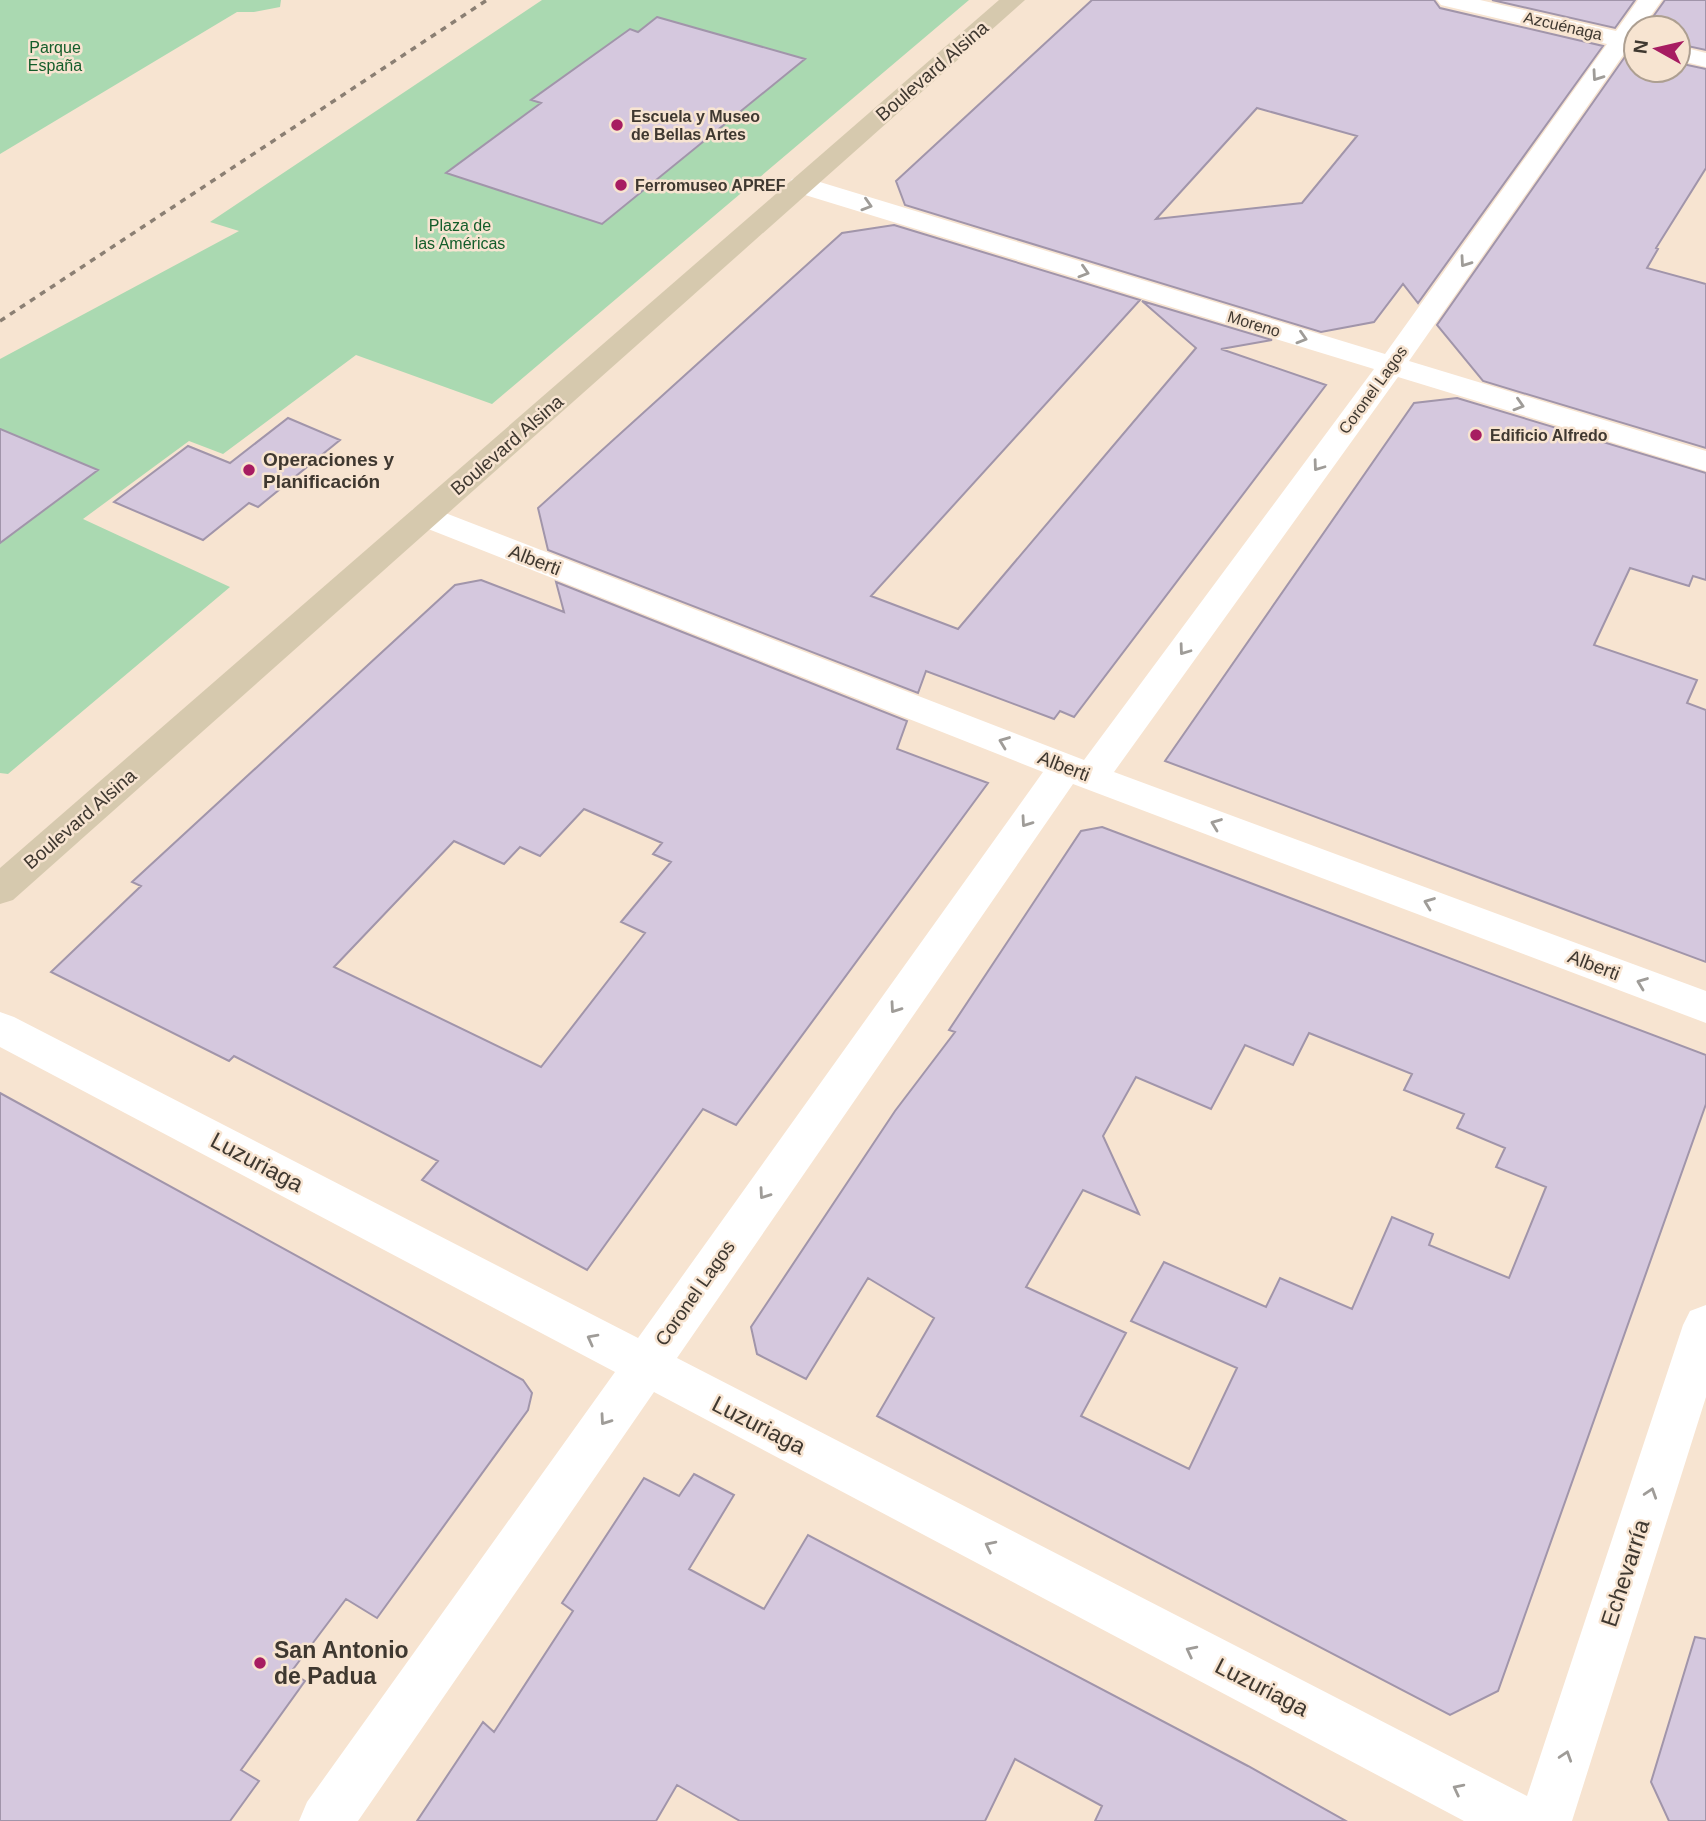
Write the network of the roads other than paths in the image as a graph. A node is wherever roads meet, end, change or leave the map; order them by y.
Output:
1 (1013, 0) edge
2 (1449, 0) edge
3 (1622, 40) edge
4 (1622, 52) edge
5 (801, 185) junction
6 (1391, 366) junction
7 (1706, 461) edge
8 (424, 516) junction
9 (1079, 772) junction
10 (0, 890) edge
11 (1706, 1007) edge
12 (0, 1028) edge
13 (1706, 1325) edge
14 (643, 1365) junction
15 (326, 1821) edge
16 (1519, 1821) edge
17 (1545, 1821) edge

1 - 5 main road, Boulevard Alsina
2 - 3 street, Azcuénaga
4 -> 6 street, Coronel Lagos
5 -> 6 street, Moreno
5 - 8 main road, Boulevard Alsina
6 -> 7 street, Moreno
6 -> 9 street, Coronel Lagos
9 -> 8 street, Alberti
8 - 10 main road, Boulevard Alsina
11 -> 9 street, Alberti
9 -> 14 street, Coronel Lagos
14 -> 12 street, Luzuriaga
17 -> 13 street, Echevarría
14 -> 15 street, Coronel Lagos
16 -> 14 street, Luzuriaga

